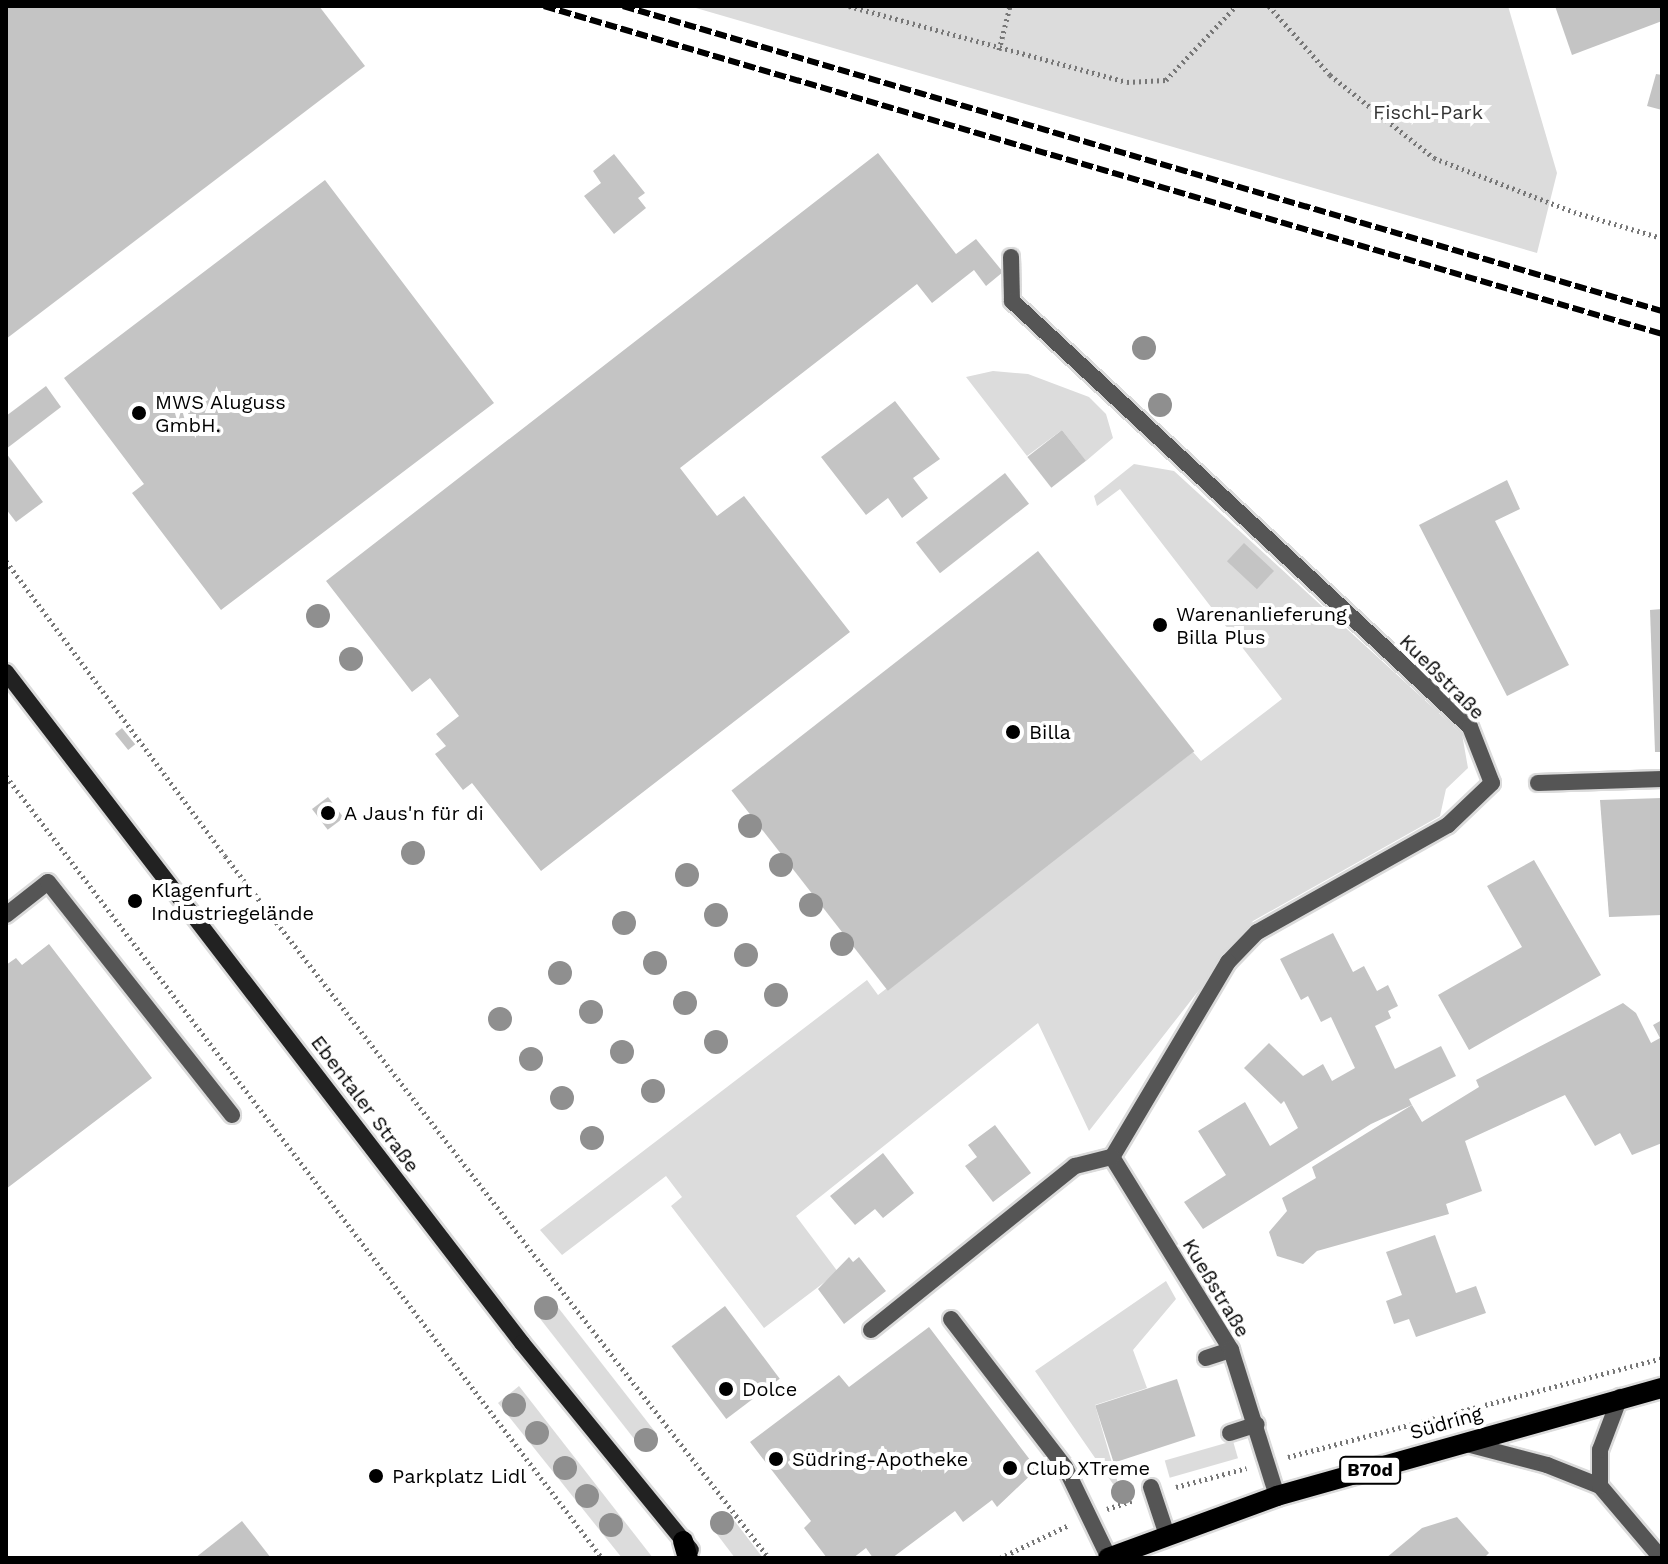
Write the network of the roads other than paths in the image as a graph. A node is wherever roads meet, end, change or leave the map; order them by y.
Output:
1 (1011, 257) dead end
2 (6, 672) edge
3 (1662, 779) edge
4 (1538, 783) dead end
5 (6, 915) edge
6 (232, 1115) dead end
7 (1112, 1157) junction
8 (951, 1319) dead end
9 (871, 1330) dead end
10 (1231, 1350) junction
11 (1206, 1358) dead end
12 (1662, 1388) edge
13 (1620, 1397) junction
14 (1257, 1424) junction
15 (1230, 1433) dead end
16 (1463, 1443) junction
17 (1600, 1486) junction
18 (1152, 1490) road end
19 (1277, 1496) junction
20 (1167, 1535) junction
21 (686, 1549) edge
22 (697, 1558) edge
23 (1108, 1558) edge
24 (1661, 1558) edge

1 - 7 street, Kueßstraße
2 - 21 main road, Ebentaler Straße
3 - 4 street
5 - 6 street
7 - 9 street
7 - 10 street, Kueßstraße
8 - 23 street
10 - 11 street
10 - 14 street, Kueßstraße
12 - 13 main road, Südring / B70d
13 - 16 main road, Südring / B70d
13 - 17 street
14 - 15 street
14 - 19 street, Kueßstraße
16 - 17 street
16 - 19 main road, Südring / B70d
17 - 24 street
18 - 20 street
19 - 20 main road, Südring / B70d
20 - 23 main road, Südring / B70d
21 - 22 main road, Ebentaler Straße

